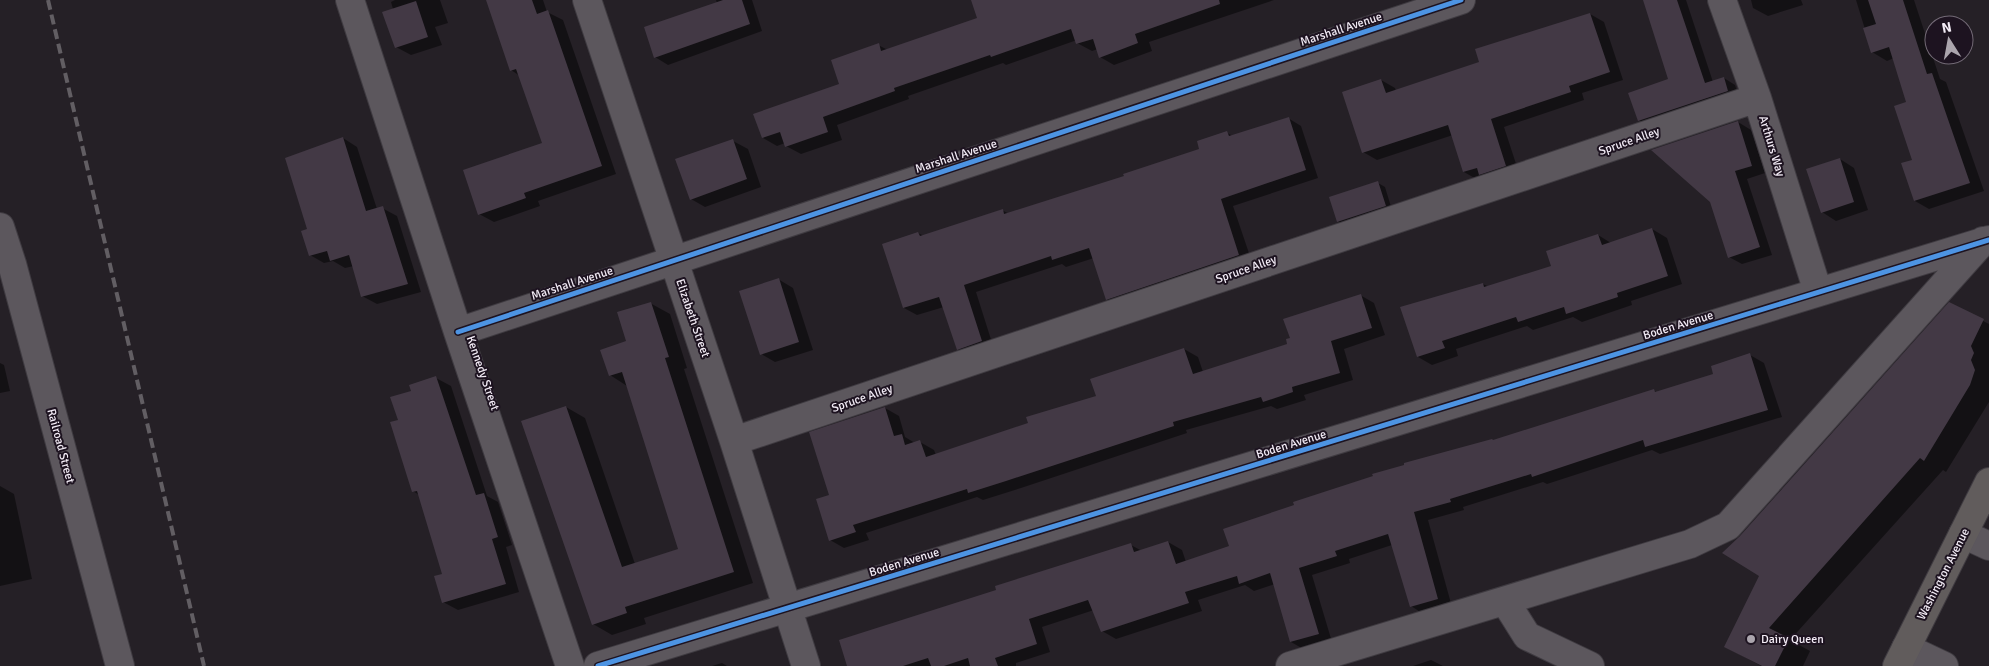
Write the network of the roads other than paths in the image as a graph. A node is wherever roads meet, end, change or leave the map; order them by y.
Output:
1 (350, 0) edge
2 (588, 0) edge
3 (1461, 0) edge
4 (1722, 0) edge
5 (1757, 98) junction
6 (0, 227) edge
7 (1986, 240) edge
8 (673, 260) junction
9 (1818, 292) junction
10 (458, 332) junction
11 (734, 441) junction
12 (1989, 482) edge
13 (1963, 534) junction
14 (1989, 546) edge
15 (1505, 601) junction
16 (788, 608) junction
17 (1365, 643) junction
18 (1902, 657) edge
19 (120, 666) edge
20 (570, 666) edge
21 (598, 666) edge
22 (806, 666) edge
23 (1290, 666) edge
24 (1347, 666) edge
25 (1590, 666) edge
26 (1944, 666) edge

1 - 10 street, Kennedy Street
2 - 8 street, Elizabeth Street
3 - 8 street, Marshall Avenue
4 - 5 street, Arthurs Way
5 - 9 street, Arthurs Way
5 - 11 street, Spruce Alley
6 - 19 street, Railroad Street
7 - 9 street, Boden Avenue
7 - 15 street
8 - 10 street, Marshall Avenue
8 - 11 street, Elizabeth Street
9 - 16 street, Boden Avenue
10 - 20 street, Kennedy Street
11 - 16 street, Elizabeth Street
12 - 13 main road, Washington Avenue
13 - 14 street
13 - 18 main road, Washington Avenue
15 - 17 street
15 - 25 street
16 - 21 street, Boden Avenue
16 - 22 street, Elizabeth Street
17 - 23 street
17 - 24 street
18 - 26 street

